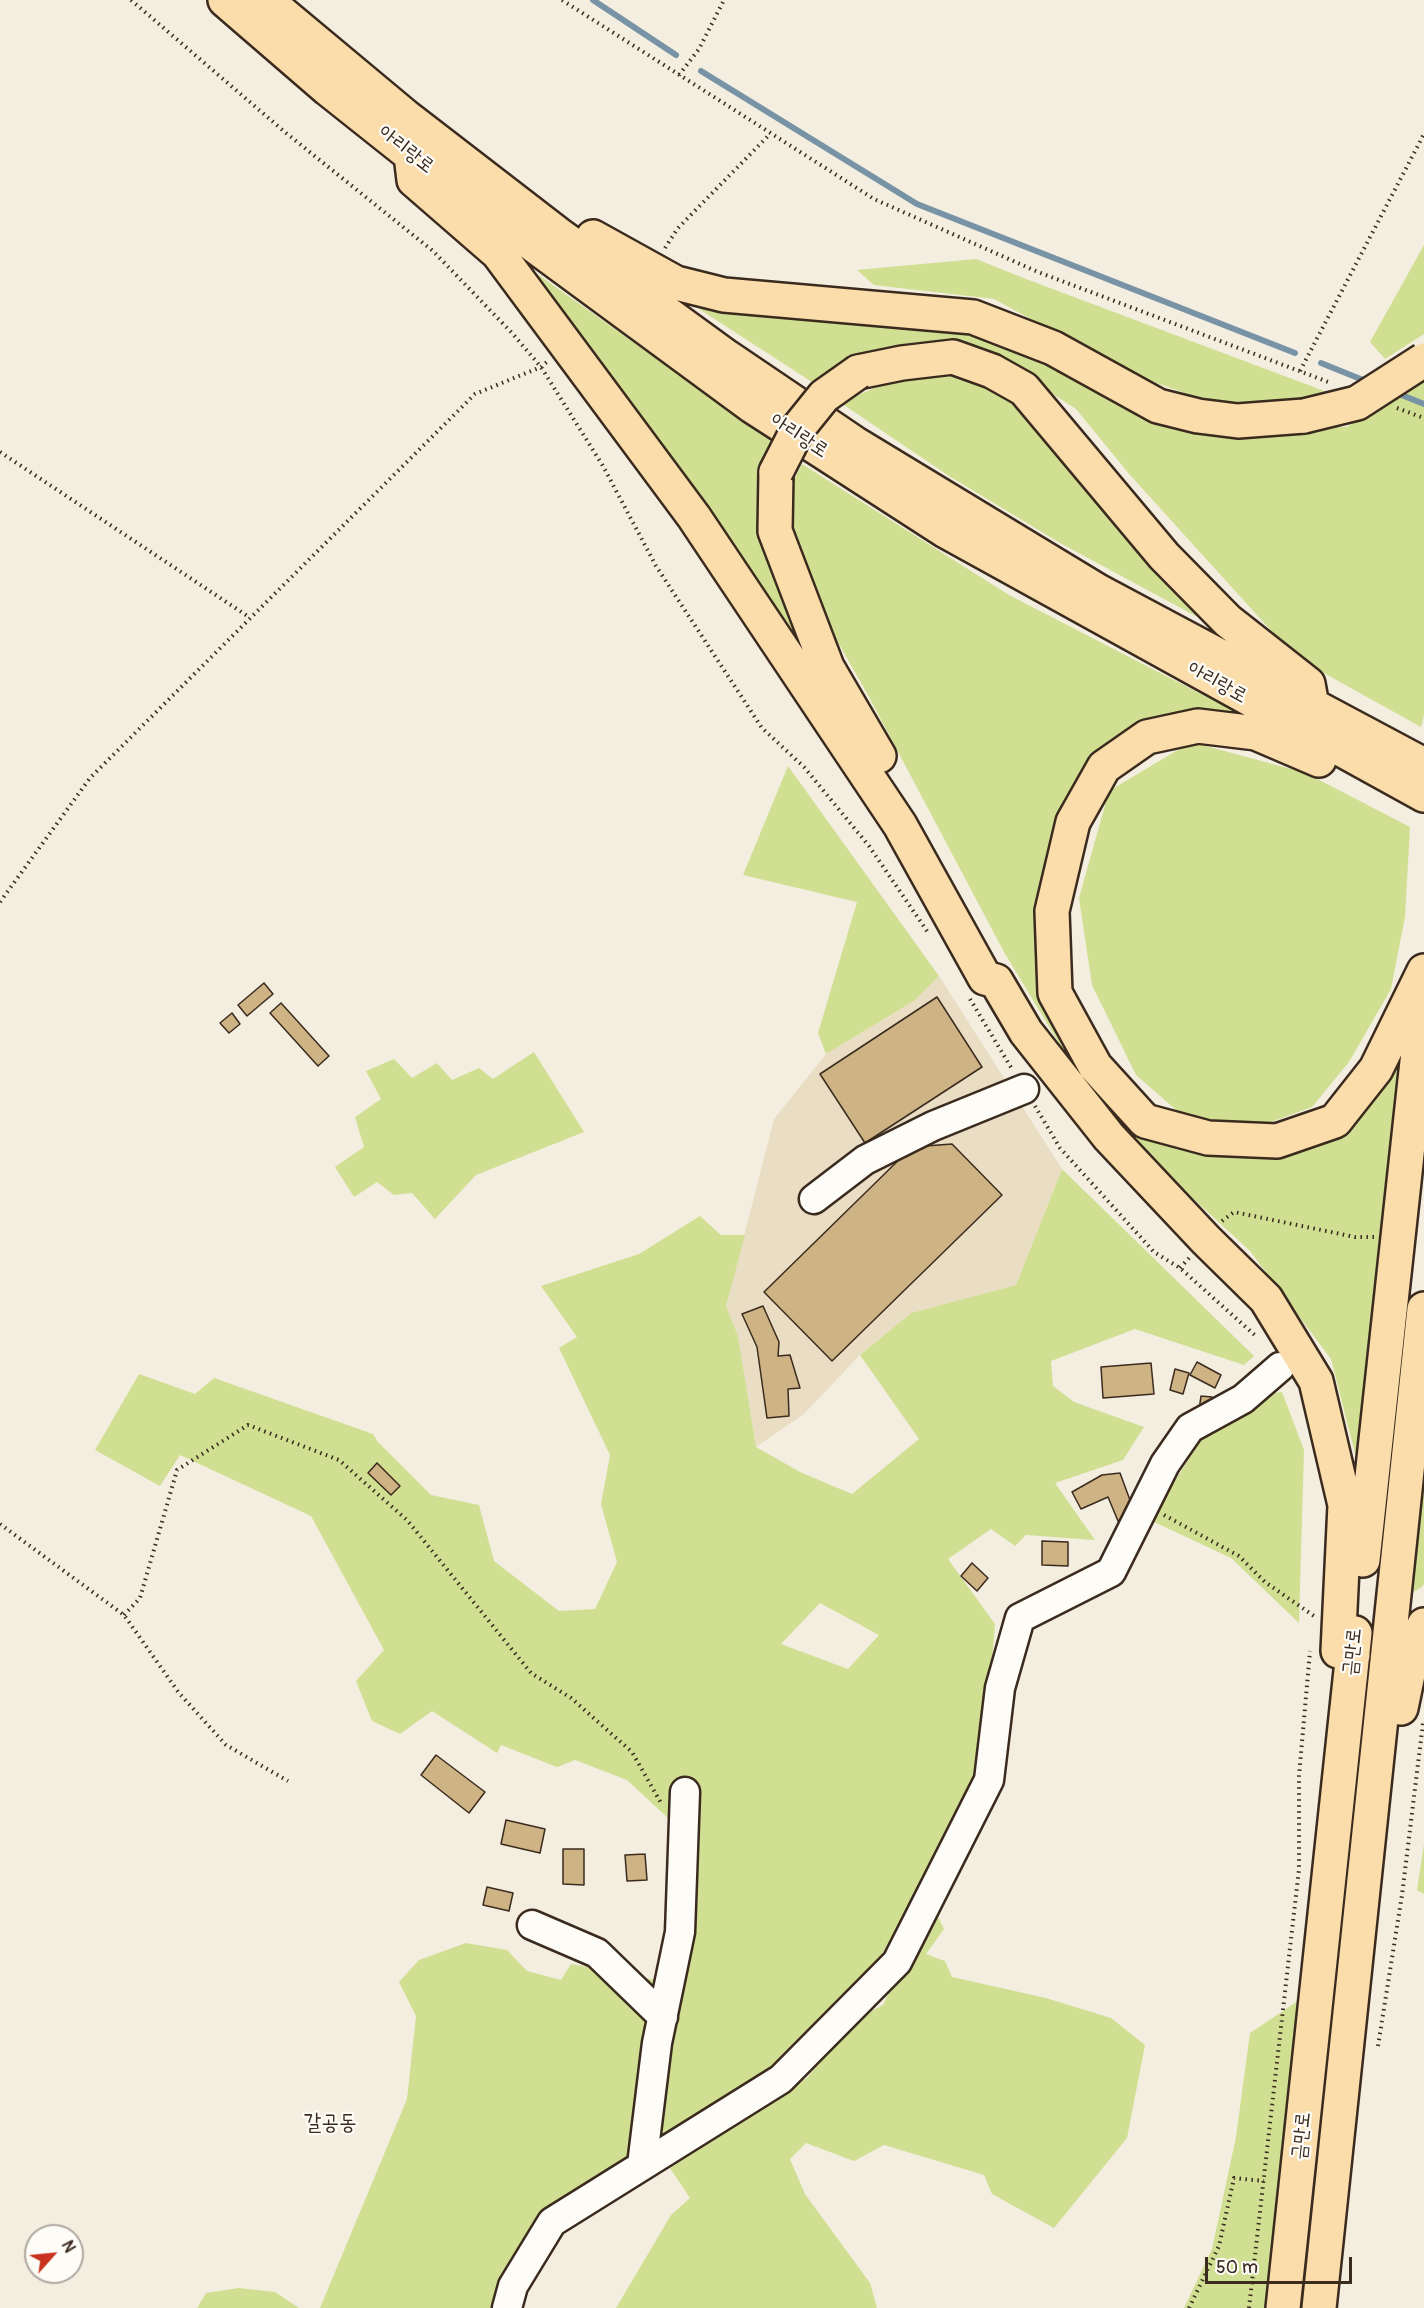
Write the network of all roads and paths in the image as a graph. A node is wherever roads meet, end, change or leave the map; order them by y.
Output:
1 (131, 0) edge
2 (225, 0) edge
3 (266, 0) edge
4 (562, 0) edge
5 (724, 0) edge
6 (679, 75) junction
7 (770, 134) junction
8 (1424, 134) edge
9 (411, 155) junction
10 (558, 234) junction
11 (661, 255) dead end
12 (554, 357) dead end
13 (1424, 360) edge
14 (541, 367) junction
15 (1300, 371) junction
16 (1341, 387) dead end
17 (1393, 407) dead end
18 (1424, 418) edge
19 (0, 452) edge
20 (249, 617) junction
21 (1312, 706) junction
22 (1349, 755) junction
23 (1424, 765) edge
24 (1424, 795) edge
25 (0, 902) edge
26 (932, 940) dead end
27 (1424, 972) edge
28 (983, 990) junction
29 (1424, 997) edge
30 (1024, 1089) junction
31 (814, 1199) dead end
32 (1219, 1223) dead end
33 (1375, 1236) dead end
34 (1424, 1310) edge
35 (1280, 1367) joint
36 (1145, 1504) junction
37 (0, 1524) edge
38 (1316, 1605) dead end
39 (124, 1614) junction
40 (1424, 1625) edge
41 (1310, 1651) dead end
42 (1353, 1654) junction
43 (1424, 1719) edge
44 (288, 1781) dead end
45 (1373, 1791) junction
46 (674, 1798) joint
47 (532, 1925) dead end
48 (663, 2017) junction
49 (1378, 2046) dead end
50 (642, 2165) junction
51 (1264, 2181) junction
52 (507, 2308) edge
53 (1189, 2308) edge
54 (1249, 2308) edge
55 (1283, 2308) edge
56 (1319, 2308) edge

1 - 14 path
2 - 9 highway, 아리랑로
3 - 10 highway, 아리랑로
4 - 6 path
5 - 6 path
6 - 7 path
7 - 11 path
7 - 15 path
8 - 15 path
9 - 22 highway, 아리랑로
9 - 28 highway
10 - 13 highway, bridge
10 - 21 highway, 아리랑로
12 - 14 path
14 - 20 path
14 - 26 path
15 - 16 path
17 - 18 path
19 - 20 path
20 - 25 path
21 - 23 highway, 아리랑로
21 - 28 highway, bridge
22 - 24 highway, 아리랑로
22 - 27 highway
28 - 30 path
28 - 42 highway
29 - 42 highway, 금만로
30 - 31 street
30 - 35 path
32 - 33 path
34 - 45 highway, 금만로
35 - 36 street
36 - 38 path
36 - 50 street
37 - 39 path
39 - 44 path
39 - 46 path
40 - 45 highway
41 - 51 path
42 - 55 highway, 금만로
43 - 49 path
45 - 56 highway, 금만로
46 - 48 street
47 - 48 street
48 - 50 street
50 - 52 street
51 - 53 path
51 - 54 path

